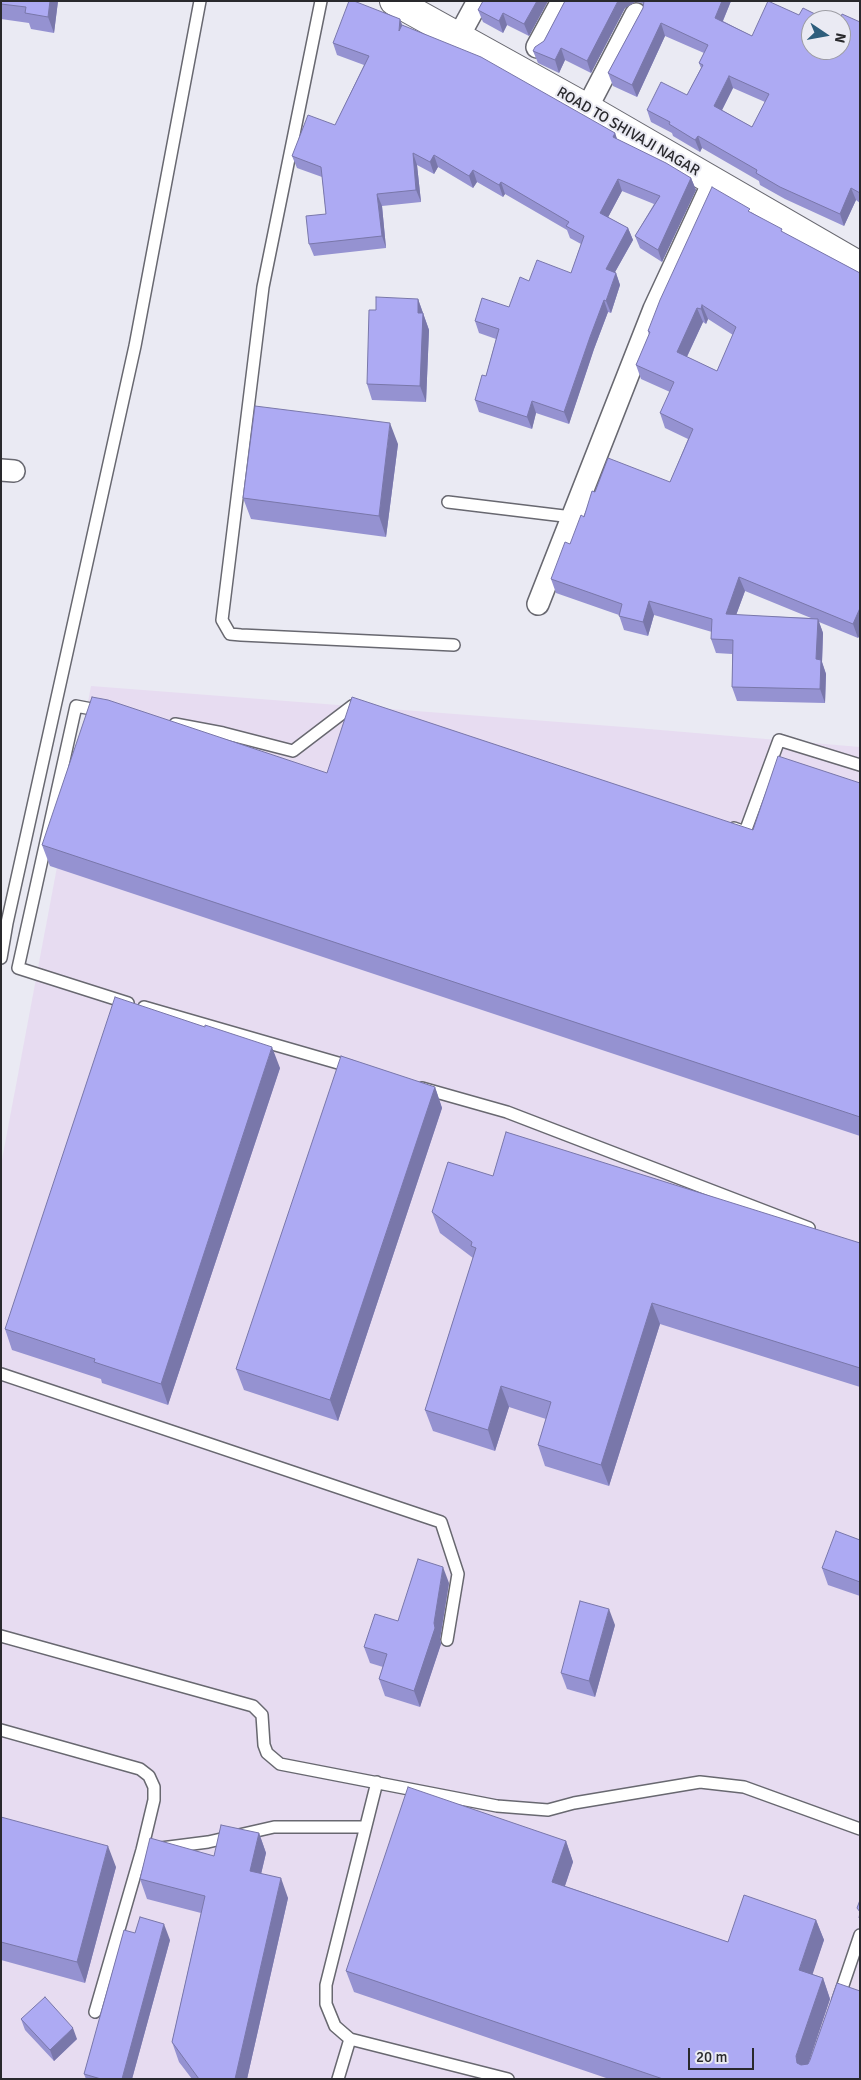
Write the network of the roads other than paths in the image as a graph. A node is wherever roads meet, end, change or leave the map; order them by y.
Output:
1 (200, 1) edge
2 (321, 1) edge
3 (394, 1) edge
4 (478, 1) edge
5 (562, 1) edge
6 (636, 14) dead end
7 (459, 36) junction
8 (537, 47) edge
9 (587, 108) junction
10 (714, 180) junction
11 (860, 266) edge
12 (448, 502) dead end
13 (572, 517) junction
14 (538, 604) dead end
15 (454, 645) dead end
16 (371, 712) edge
17 (115, 713) edge
18 (164, 722) edge
19 (860, 765) edge
20 (726, 826) edge
21 (1, 958) edge
22 (366, 1072) edge
23 (413, 1085) edge
24 (823, 1233) edge
25 (1, 1374) edge
26 (1, 1636) edge
27 (447, 1640) dead end
28 (1, 1730) edge
29 (377, 1782) junction
30 (365, 1827) junction
31 (860, 1829) edge
32 (142, 1850) junction
33 (860, 1935) edge
34 (835, 2009) edge
35 (95, 2012) dead end
36 (350, 2039) junction
37 (338, 2079) edge
38 (508, 2079) edge

1 - 21 lane
2 - 15 lane
3 - 7 street, ROAD TO SHIVAJI NAGAR
4 - 7 street
5 - 8 street
6 - 9 street
7 - 9 street, ROAD TO SHIVAJI NAGAR
9 - 10 street, ROAD TO SHIVAJI NAGAR
10 - 11 street, ROAD TO SHIVAJI NAGAR
10 - 13 street
12 - 13 lane
13 - 14 street
16 - 18 lane
17 - 22 lane
19 - 20 lane
23 - 24 lane
25 - 27 lane
26 - 29 lane
28 - 32 lane
29 - 30 lane
29 - 31 lane
30 - 32 lane
30 - 36 lane
32 - 35 lane
33 - 34 lane
36 - 37 lane
36 - 38 lane

